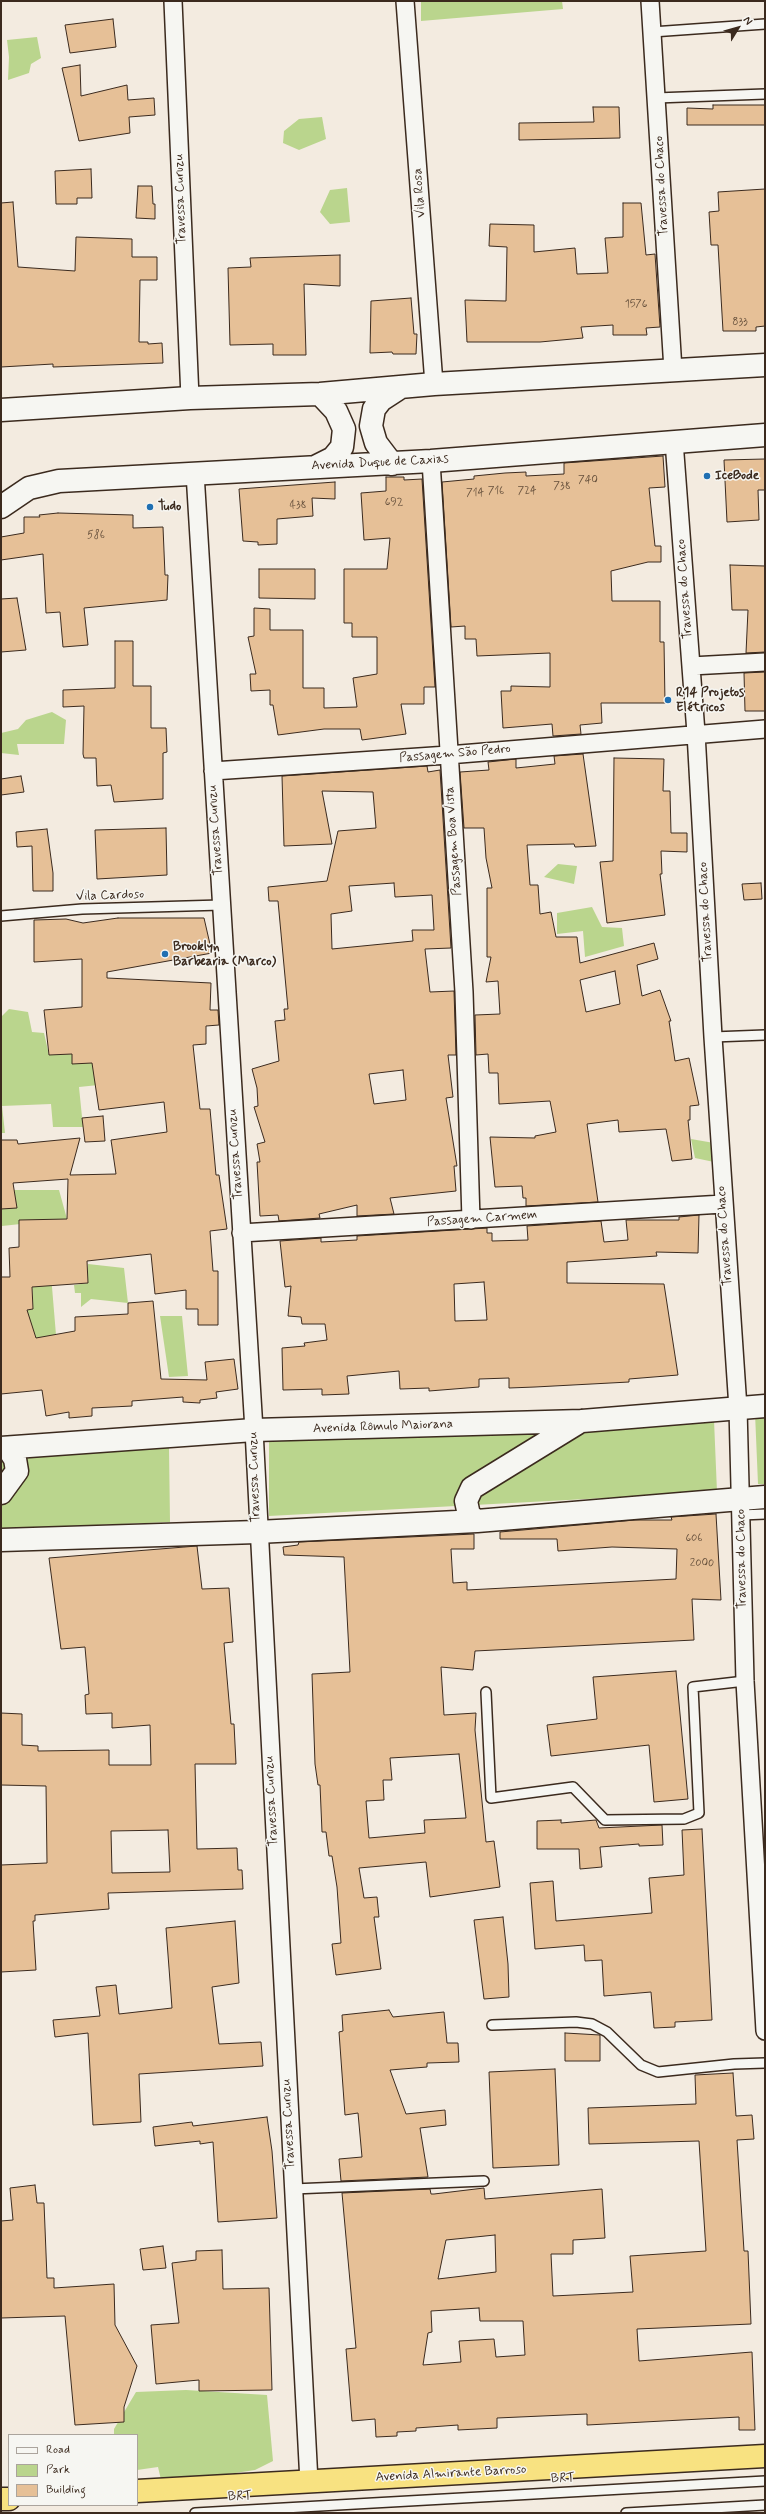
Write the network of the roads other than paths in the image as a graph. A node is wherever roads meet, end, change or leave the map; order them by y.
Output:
1 (173, 1) edge
2 (405, 1) edge
3 (650, 1) edge
4 (765, 24) edge
5 (652, 32) junction
6 (765, 94) edge
7 (656, 98) junction
8 (765, 365) edge
9 (673, 370) junction
10 (434, 384) junction
11 (401, 387) junction
12 (320, 394) junction
13 (190, 398) junction
14 (1, 410) edge
15 (765, 435) edge
16 (674, 441) junction
17 (431, 461) junction
18 (392, 464) junction
19 (317, 466) junction
20 (195, 473) junction
21 (1, 507) edge
22 (765, 662) edge
23 (691, 666) junction
24 (765, 729) edge
25 (696, 733) junction
26 (448, 755) junction
27 (213, 771) junction
28 (221, 905) junction
29 (1, 916) edge
30 (765, 1035) edge
31 (713, 1037) junction
32 (723, 1204) junction
33 (471, 1220) junction
34 (241, 1233) junction
35 (765, 1406) edge
36 (738, 1408) junction
37 (582, 1421) junction
38 (254, 1430) junction
39 (5, 1448) edge
40 (1, 1493) edge
41 (765, 1497) edge
42 (741, 1507) junction
43 (765, 1514) edge
44 (477, 1521) junction
45 (257, 1532) junction
46 (1, 1540) edge
47 (745, 1681) junction
48 (486, 1692) dead end
49 (761, 1903) edge
50 (492, 2025) dead end
51 (765, 2031) edge
52 (765, 2063) edge
53 (484, 2181) dead end
54 (293, 2189) junction
55 (765, 2456) edge
56 (765, 2481) edge
57 (309, 2482) junction
58 (138, 2491) edge
59 (765, 2505) edge
60 (195, 2513) edge
61 (626, 2513) edge

1 - 13 street, Travessa Curuzu
2 - 10 street, Vila Rosa
3 - 5 street, Travessa do Chaco
4 - 5 lane
5 - 7 street, Travessa do Chaco
6 - 7 lane
7 - 9 street, Travessa do Chaco
8 - 9 street
9 - 10 street
10 - 11 street
11 - 12 street
11 - 18 street
12 - 13 street
12 - 19 street
13 - 14 street
15 - 16 street, Avenida Duque de Caxias
16 - 17 street, Avenida Duque de Caxias
16 - 23 street, Travessa do Chaco
17 - 18 street, Avenida Duque de Caxias
17 - 26 street, Passagem Boa Vista
18 - 19 street, Avenida Duque de Caxias
19 - 20 street, Avenida Duque de Caxias
20 - 21 street, Avenida Duque de Caxias
20 - 27 street, Travessa Curuzu
22 - 23 street
23 - 25 street, Travessa do Chaco
24 - 25 street, Passagem São Pedro
25 - 26 street, Passagem São Pedro
25 - 31 street, Travessa do Chaco
26 - 27 street, Passagem São Pedro
26 - 33 street, Passagem Boa Vista
27 - 28 street, Travessa Curuzu
28 - 29 lane, Vila Cardoso
28 - 34 street, Travessa Curuzu
30 - 31 lane
31 - 32 street, Travessa do Chaco
32 - 33 street, Passagem Carmem
32 - 36 street, Travessa do Chaco
33 - 34 street, Passagem Carmem
34 - 38 street, Travessa Curuzu
35 - 36 street, Avenida Rômulo Maiorana
36 - 37 street, Avenida Rômulo Maiorana
36 - 42 street, Travessa do Chaco
37 - 38 street, Avenida Rômulo Maiorana
37 - 44 street
38 - 39 street, Avenida Rômulo Maiorana
38 - 45 street, Travessa Curuzu
39 - 40 street
41 - 42 street
42 - 43 lane
42 - 44 street
42 - 47 street, Travessa do Chaco
44 - 45 street
45 - 46 street
45 - 54 street, Travessa Curuzu
47 - 48 lane
47 - 49 street, Travessa do Chaco
49 - 51 street, Travessa do Chaco
50 - 52 lane
53 - 54 lane
54 - 57 street, Travessa Curuzu
55 - 57 highway, Avenida Almirante Barroso
56 - 60 lane, BRT
57 - 58 highway, Avenida Almirante Barroso
59 - 61 lane

